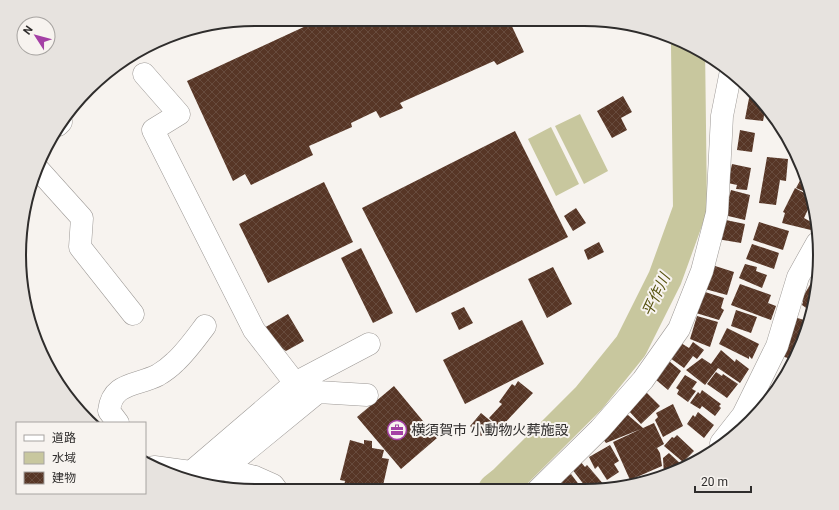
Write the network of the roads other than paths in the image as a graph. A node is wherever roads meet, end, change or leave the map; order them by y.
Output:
1 (144, 74) dead end
2 (730, 79) edge
3 (41, 172) edge
4 (813, 250) edge
5 (133, 314) dead end
6 (205, 326) dead end
7 (369, 344) dead end
8 (295, 383) junction
9 (367, 395) dead end
10 (117, 422) edge
11 (731, 430) edge
12 (224, 469) junction
13 (175, 470) edge
14 (191, 472) junction
15 (272, 484) edge
16 (544, 484) edge

1 - 8 street
2 - 16 street
3 - 5 street
4 - 11 street
6 - 10 street
7 - 8 street
8 - 14 street
9 - 12 street
12 - 14 street
12 - 15 street
13 - 14 street

